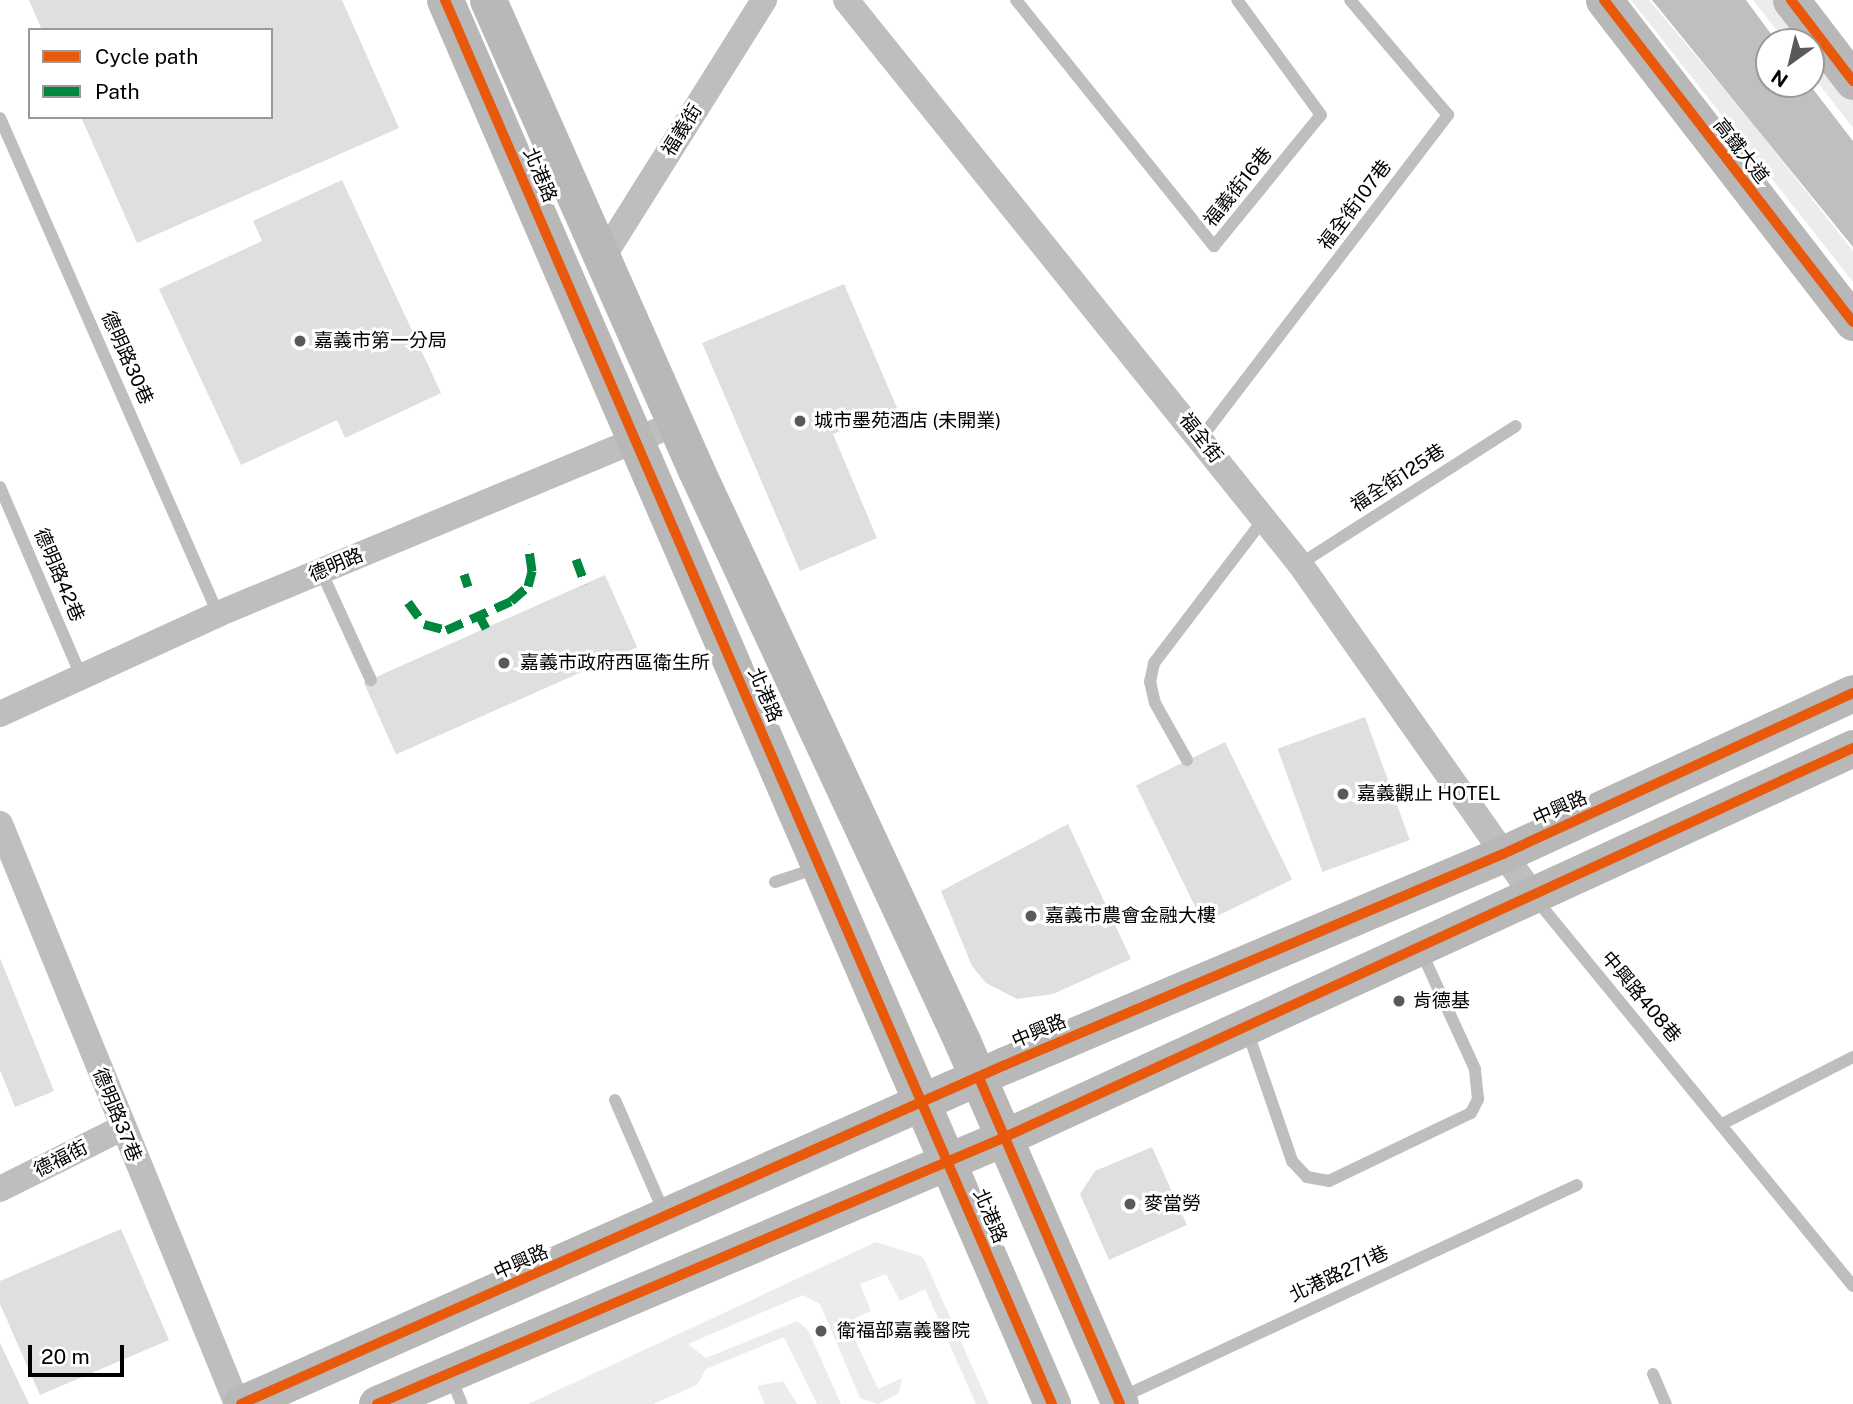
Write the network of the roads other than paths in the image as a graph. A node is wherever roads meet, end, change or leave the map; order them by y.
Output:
1 (445, 0) edge
2 (488, 0) edge
3 (764, 0) edge
4 (846, 0) edge
5 (1016, 0) edge
6 (1237, 0) edge
7 (1350, 0) edge
8 (1604, 0) edge
9 (1791, 0) edge
10 (1853, 81) edge
11 (0, 118) edge
12 (601, 260) junction
13 (1853, 322) edge
14 (675, 424) junction
15 (1516, 426) dead end
16 (1201, 438) junction
17 (636, 441) junction
18 (0, 487) edge
19 (1263, 520) junction
20 (1300, 564) junction
21 (321, 571) junction
22 (218, 614) junction
23 (82, 678) junction
24 (371, 680) dead end
25 (1853, 693) edge
26 (0, 715) edge
27 (1853, 748) edge
28 (1187, 760) dead end
29 (0, 824) edge
30 (1503, 853) junction
31 (820, 867) junction
32 (775, 882) dead end
33 (1532, 894) junction
34 (1418, 946) junction
35 (1246, 1026) junction
36 (1853, 1057) edge
37 (979, 1078) junction
38 (615, 1100) dead end
39 (922, 1101) junction
40 (1722, 1124) junction
41 (122, 1128) junction
42 (1003, 1138) junction
43 (947, 1162) junction
44 (1577, 1185) dead end
45 (0, 1189) edge
46 (667, 1217) junction
47 (1853, 1286) edge
48 (1653, 1374) dead end
49 (455, 1389) edge
50 (1119, 1402) edge
51 (239, 1404) edge
52 (377, 1404) edge
53 (1052, 1404) edge
54 (1666, 1404) edge

1 - 17 street, 北港路
2 - 12 street, 北港路
3 - 12 street, 福義街
4 - 16 street, 福全街
5 - 6 lane, 福義街16巷
7 - 16 lane, 福全街107巷
8 - 13 street, 高鐵大道
9 - 10 street
11 - 22 lane, 德明路30巷
12 - 14 street, 北港路
14 - 17 street, 德明路
14 - 37 street, 北港路
15 - 20 lane, 福全街125巷
16 - 19 street, 福全街
17 - 21 street, 德明路
17 - 31 street, 北港路
18 - 23 lane, 德明路42巷
19 - 20 street, 福全街
19 - 28 lane
20 - 30 street, 福全街
21 - 22 street, 德明路
21 - 24 lane
22 - 23 street, 德明路
23 - 26 street, 德明路
25 - 30 street, 中興路
27 - 33 street
29 - 41 street, 德明路37巷
30 - 33 street, 福全街
30 - 37 street, 中興路
31 - 32 lane
31 - 39 street, 北港路
33 - 34 street
33 - 40 lane, 中興路408巷
34 - 35 street
34 - 35 lane
35 - 42 street
36 - 40 lane
37 - 39 street, 中興路
37 - 42 street, 北港路
38 - 46 lane
39 - 43 street, 北港路
39 - 46 street, 中興路
40 - 47 lane, 中興路408巷
41 - 45 street, 德福街
41 - 51 street, 德明路37巷
42 - 43 street
42 - 50 street, 北港路
43 - 49 street
43 - 53 street, 北港路
44 - 50 lane, 北港路271巷
46 - 51 street, 中興路
48 - 54 lane
49 - 52 street

